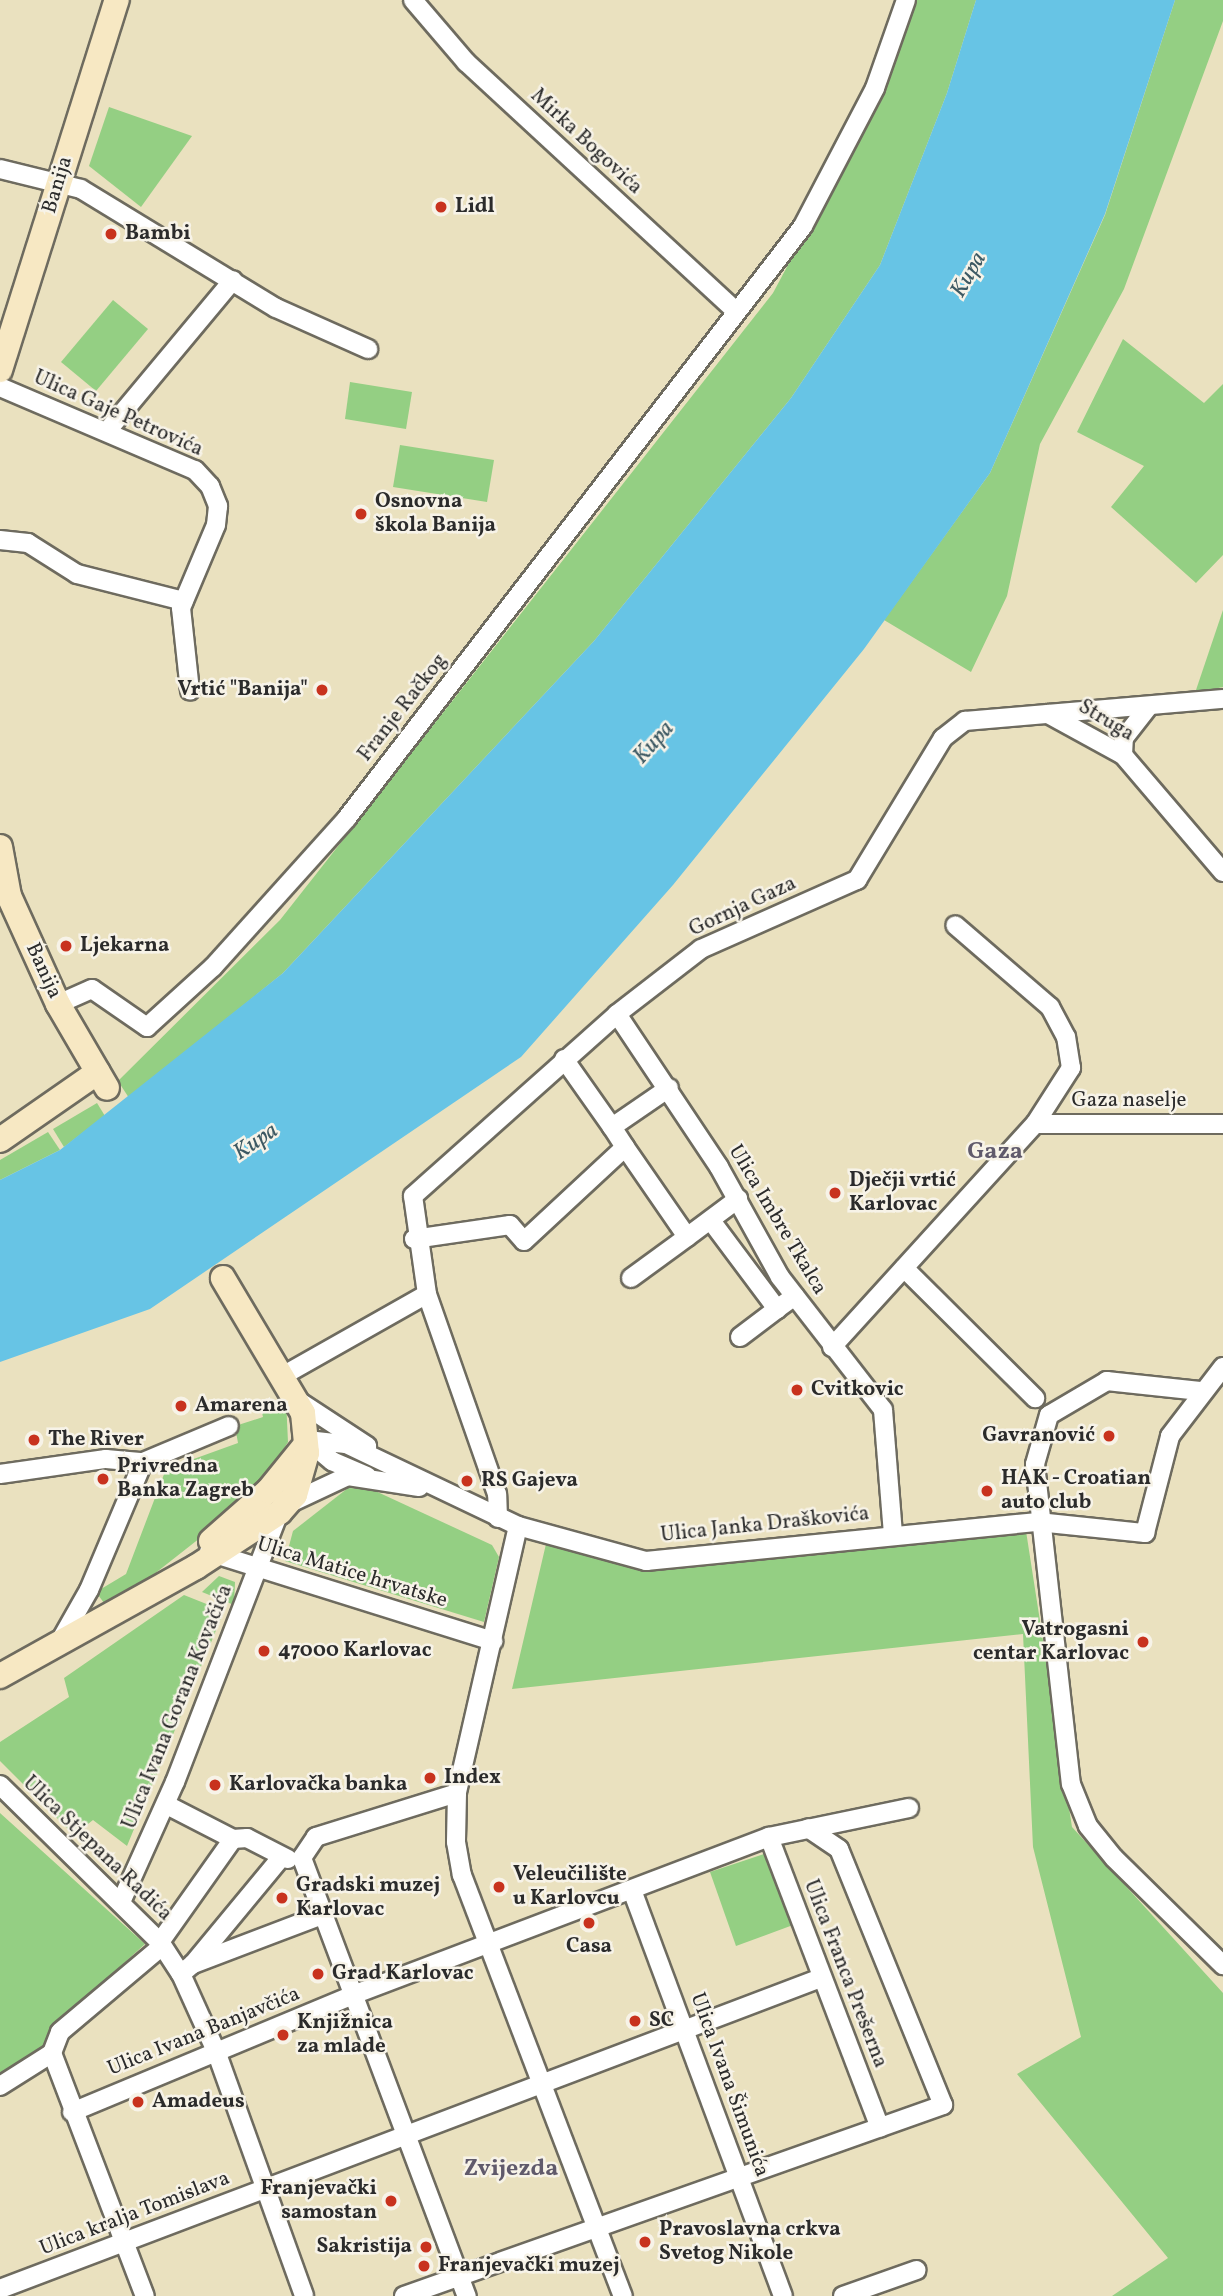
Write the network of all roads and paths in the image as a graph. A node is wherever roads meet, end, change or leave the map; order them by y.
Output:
1 (117, 0) edge
2 (413, 0) edge
3 (906, 0) edge
4 (0, 169) edge
5 (59, 179) junction
6 (233, 280) junction
7 (735, 310) junction
8 (368, 349) dead end
9 (0, 370) edge
10 (0, 387) edge
11 (108, 430) junction
12 (0, 540) edge
13 (184, 601) junction
14 (190, 691) dead end
15 (1223, 699) edge
16 (1148, 708) junction
17 (1048, 713) junction
18 (1123, 755) junction
19 (0, 847) edge
20 (1223, 872) edge
21 (4, 899) edge
22 (955, 925) dead end
23 (58, 1004) junction
24 (617, 1014) junction
25 (565, 1059) junction
26 (669, 1088) junction
27 (1035, 1124) junction
28 (1223, 1124) edge
29 (612, 1127) junction
30 (0, 1140) edge
31 (625, 1147) junction
32 (738, 1199) junction
33 (712, 1223) junction
34 (687, 1237) junction
35 (414, 1239) junction
36 (904, 1268) junction
37 (223, 1278) dead end
38 (631, 1278) dead end
39 (427, 1294) junction
40 (795, 1296) junction
41 (777, 1309) junction
42 (740, 1337) dead end
43 (832, 1347) junction
44 (1223, 1367) edge
45 (284, 1375) junction
46 (1200, 1391) junction
47 (1035, 1398) dead end
48 (297, 1400) junction
49 (229, 1426) dead end
50 (302, 1448) junction
51 (120, 1460) junction
52 (383, 1460) junction
53 (143, 1462) junction
54 (0, 1474) edge
55 (367, 1476) junction
56 (133, 1482) junction
57 (428, 1488) junction
58 (285, 1508) junction
59 (498, 1518) junction
60 (1038, 1522) junction
61 (518, 1526) junction
62 (892, 1535) junction
63 (207, 1553) junction
64 (259, 1567) junction
65 (89, 1591) junction
66 (108, 1615) junction
67 (493, 1641) junction
68 (59, 1643) junction
69 (0, 1676) edge
70 (0, 1785) edge
71 (457, 1793) junction
72 (165, 1804) junction
73 (909, 1808) dead end
74 (808, 1828) junction
75 (769, 1837) junction
76 (233, 1839) junction
77 (302, 1858) junction
78 (279, 1860) junction
79 (632, 1890) junction
80 (121, 1902) junction
81 (323, 1915) junction
82 (161, 1944) junction
83 (489, 1944) junction
84 (1223, 1965) edge
85 (187, 1969) junction
86 (821, 1978) junction
87 (353, 1996) junction
88 (686, 2031) junction
89 (216, 2051) junction
90 (52, 2053) junction
91 (546, 2084) junction
92 (0, 2086) edge
93 (72, 2112) junction
94 (880, 2128) junction
95 (404, 2137) junction
96 (740, 2181) junction
97 (264, 2189) junction
98 (597, 2229) junction
99 (125, 2242) junction
100 (917, 2270) dead end
101 (459, 2276) junction
102 (1, 2292) edge
103 (145, 2296) edge
104 (304, 2296) edge
105 (404, 2296) edge
106 (467, 2296) edge
107 (623, 2296) edge
108 (783, 2296) edge
109 (844, 2296) edge

1 - 5 main road, Banija
2 - 7 street, Mirka Bogovića
3 - 7 street
4 - 5 street
5 - 6 street
5 - 9 main road, Banija
6 - 8 street
6 - 11 street
7 - 23 street, Franje Račkog
10 - 11 street, Ulica Gaje Petrovića
11 - 13 street, Ulica Gaje Petrovića
12 - 13 street
13 - 14 street, Ulica Gaje Petrovića
15 - 16 street, Struga
16 - 17 street, Struga
16 - 18 street
17 - 18 street, Struga
17 - 24 street, Gornja Gaza
18 - 20 street, Struga
19 - 21 main road, Banija
21 - 23 main road, Banija
22 - 27 street, Gaza naselje
23 - 30 main road, Banija
24 - 25 street, Gornja Gaza
24 - 26 street, Ulica Imbre Tkalca
25 - 29 street
25 - 35 street, Gornja Gaza
26 - 29 street
26 - 32 street, Ulica Imbre Tkalca
27 - 28 street, Gaza naselje
27 - 36 street, Gaza naselje
29 - 31 street
31 - 34 street
31 - 35 street
32 - 33 street
32 - 40 street, Ulica Imbre Tkalca
33 - 34 street
33 - 41 street
34 - 38 street
35 - 39 street
36 - 43 street, Gaza naselje
36 - 47 street
37 - 45 main road
39 - 45 street
39 - 59 street
40 - 41 street
40 - 43 street, Ulica Imbre Tkalca
41 - 42 street
43 - 62 street, Ulica Imbre Tkalca
44 - 46 street
45 - 48 main road
46 - 60 street, Ulica Janka Draškovića
46 - 60 street
48 - 50 main road
48 - 52 street
49 - 53 street
50 - 52 street
50 - 55 street
50 - 58 main road
50 - 63 main road
51 - 53 street
51 - 54 street
51 - 56 street
52 - 57 street
53 - 56 street
55 - 57 street
55 - 58 street
56 - 65 street
57 - 59 street, Ulica Janka Draškovića
58 - 63 main road
58 - 64 street, Ulica Ivana Gorana Kovačića
59 - 61 street, Ulica Janka Draškovića
60 - 62 street, Ulica Janka Draškovića
60 - 84 street
61 - 62 street, Ulica Janka Draškovića
61 - 67 street
63 - 64 street, Ulica Matice hrvatske
63 - 66 main road
64 - 67 street, Ulica Matice hrvatske
64 - 72 street, Ulica Ivana Gorana Kovačića
65 - 66 street
65 - 68 street
66 - 68 main road
67 - 71 street
68 - 69 main road
70 - 80 street, Ulica Stjepana Radića
71 - 77 street
71 - 83 street
72 - 76 street
72 - 80 street, Ulica Ivana Gorana Kovačića
73 - 74 street, Ulica Ivana Banjavčića
74 - 75 street, Ulica Ivana Banjavčića
74 - 94 street
75 - 79 street, Ulica Ivana Banjavčića
75 - 86 street, Ulica Franca Prešerna
76 - 78 street
76 - 82 street
77 - 78 street
77 - 81 street
78 - 85 street
79 - 83 street, Ulica Ivana Banjavčića
79 - 88 street, Ulica Ivana Šimunića
80 - 82 street, Ulica Stjepana Radića
81 - 85 street
81 - 87 street
82 - 85 street, Ulica Stjepana Radića
82 - 90 street
83 - 87 street, Ulica Ivana Banjavčića
83 - 91 street
85 - 89 street, Ulica Stjepana Radića
86 - 88 street, Ulica kralja Tomislava
86 - 94 street, Ulica Franca Prešerna
87 - 89 street, Ulica Ivana Banjavčića
87 - 95 street
88 - 91 street, Ulica kralja Tomislava
88 - 96 street, Ulica Ivana Šimunića
89 - 93 street, Ulica Ivana Banjavčića
89 - 97 street, Ulica Stjepana Radića
90 - 92 street
90 - 93 street
91 - 95 street, Ulica kralja Tomislava
91 - 98 street
93 - 99 street
94 - 96 street
95 - 97 street, Ulica kralja Tomislava
95 - 101 street
96 - 98 street
96 - 108 street, Ulica Ivana Šimunića
97 - 99 street, Ulica kralja Tomislava
97 - 104 street, Ulica Stjepana Radića
98 - 101 street
98 - 107 street
99 - 102 street, Ulica kralja Tomislava
99 - 103 street
100 - 109 street
101 - 105 street
101 - 106 street

